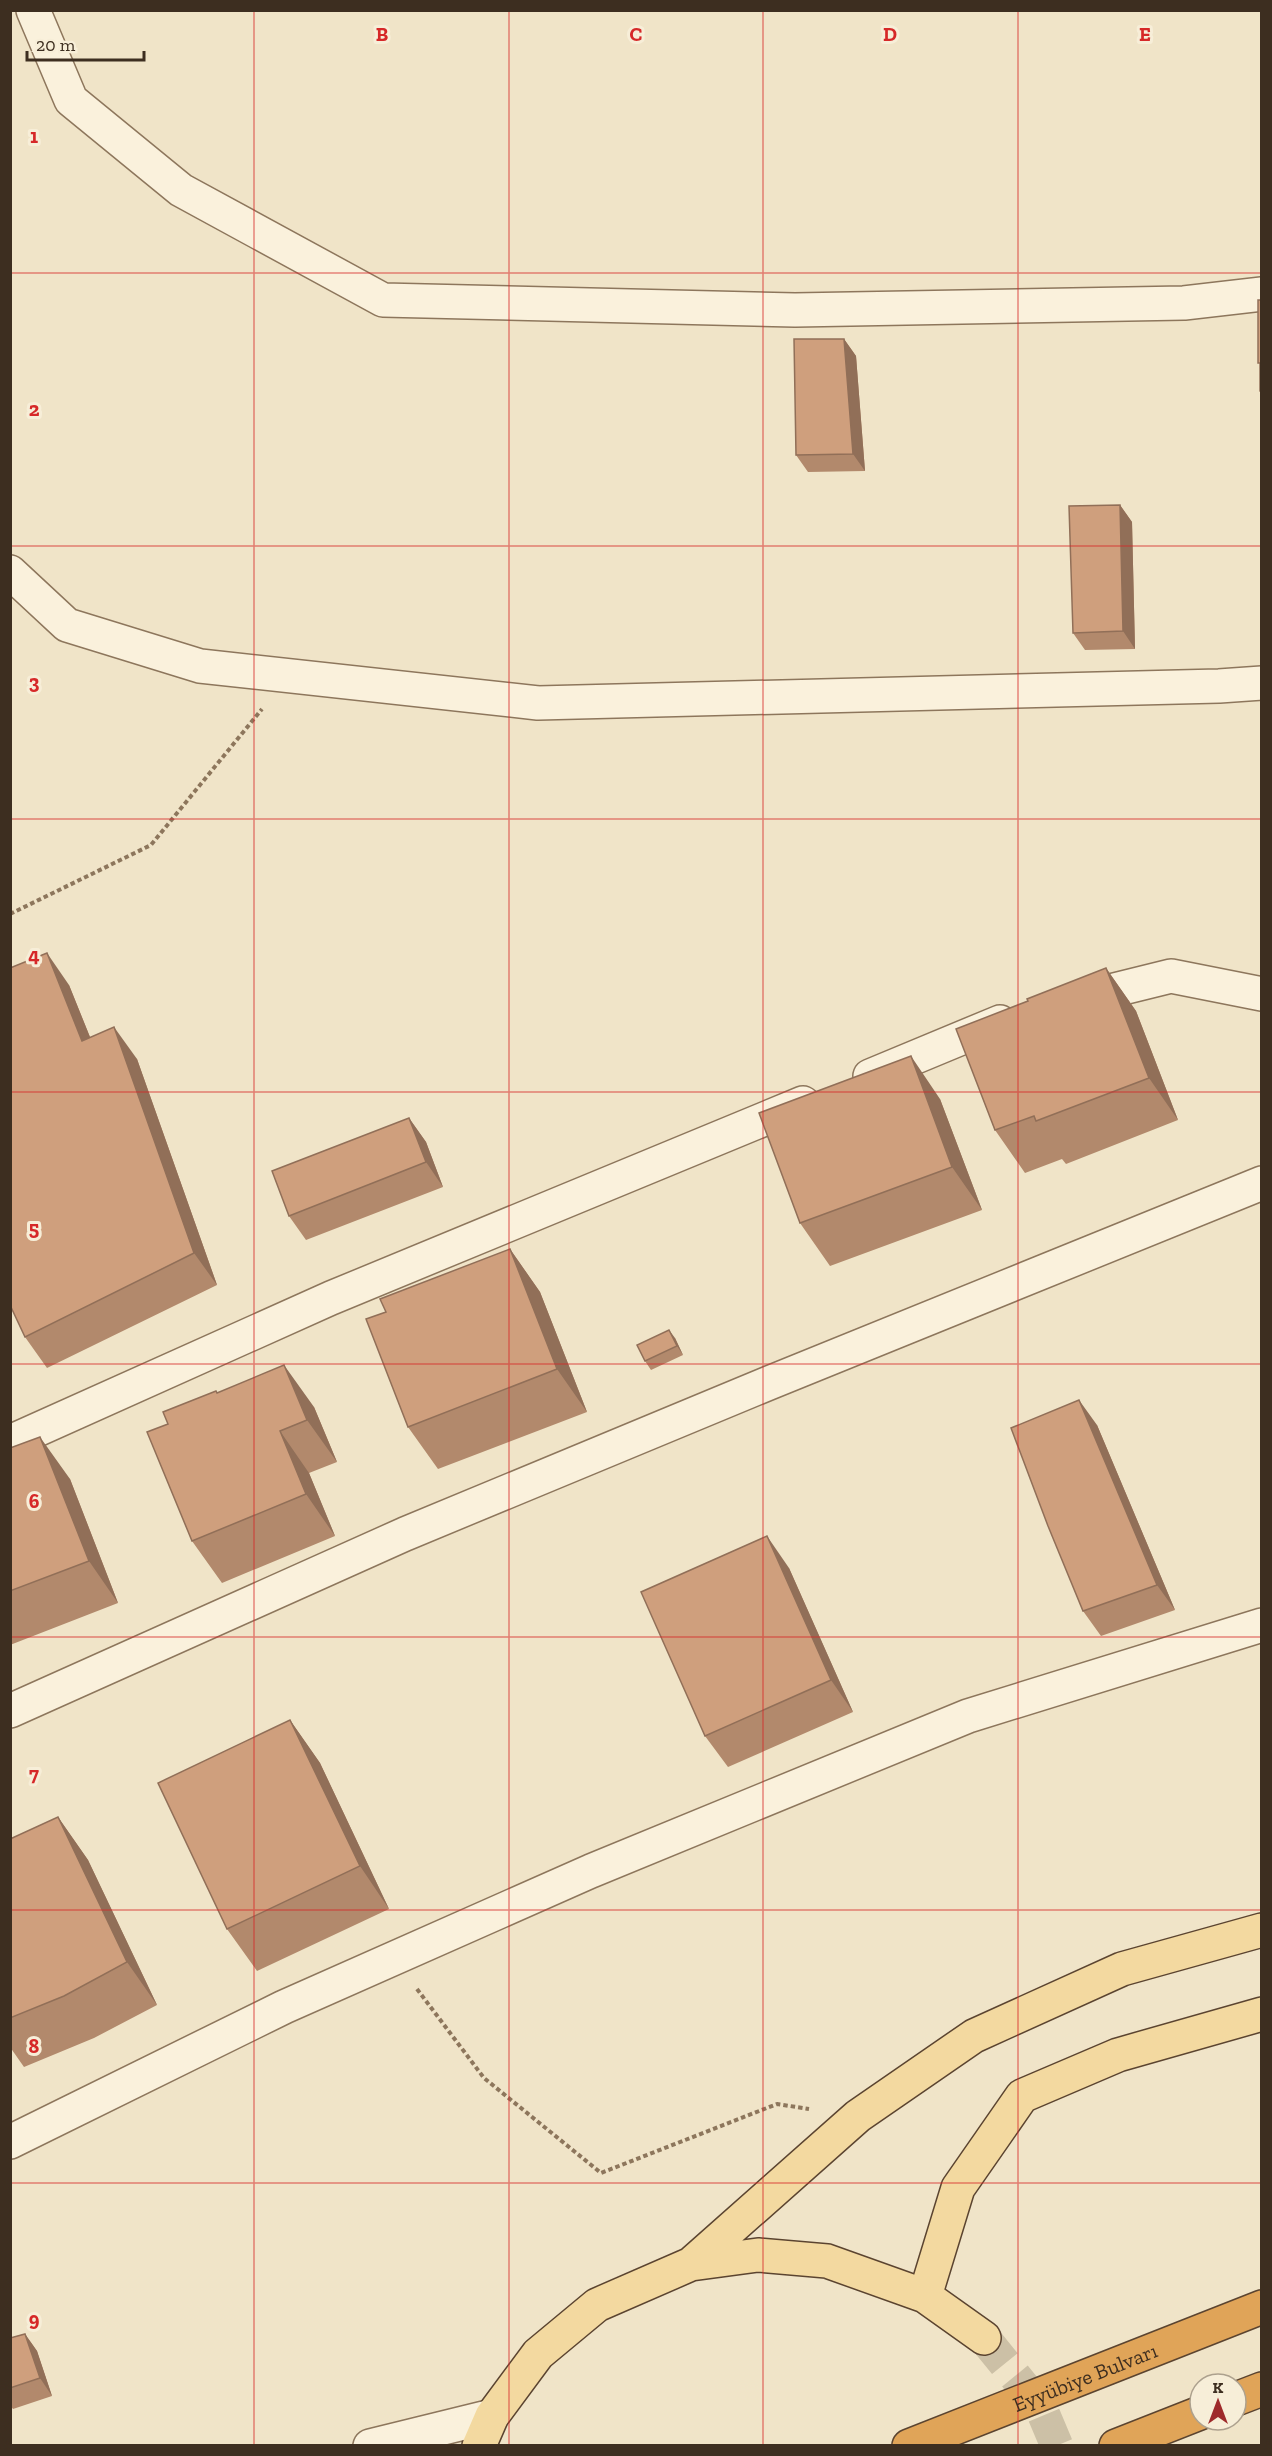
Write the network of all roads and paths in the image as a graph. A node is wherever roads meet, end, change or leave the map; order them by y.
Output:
1 (33, 10) edge
2 (1262, 294) edge
3 (10, 572) edge
4 (288, 676) junction
5 (1262, 683) edge
6 (10, 914) edge
7 (1262, 993) edge
8 (1262, 1183) edge
9 (10, 1442) edge
10 (1262, 1624) edge
11 (10, 1711) edge
12 (1262, 1930) edge
13 (394, 1958) junction
14 (1262, 2014) edge
15 (858, 2116) junction
16 (10, 2142) edge
17 (691, 2264) junction
18 (925, 2296) junction
19 (1262, 2307) edge
20 (984, 2338) tunnel mouth
21 (492, 2416) junction
22 (1188, 2418) edge
23 (370, 2445) edge
24 (479, 2445) edge
25 (909, 2445) edge
26 (1116, 2445) edge

1 - 2 street
3 - 4 street
4 - 5 street
4 - 6 path
7 - 9 street
8 - 11 street
10 - 13 street
12 - 15 main road
13 - 15 path
13 - 16 street
14 - 18 main road
15 - 17 main road
17 - 18 main road
17 - 21 main road
18 - 20 main road
19 - 25 highway, Eyyübiye Bulvarı
21 - 23 street
21 - 24 main road
22 - 26 highway

